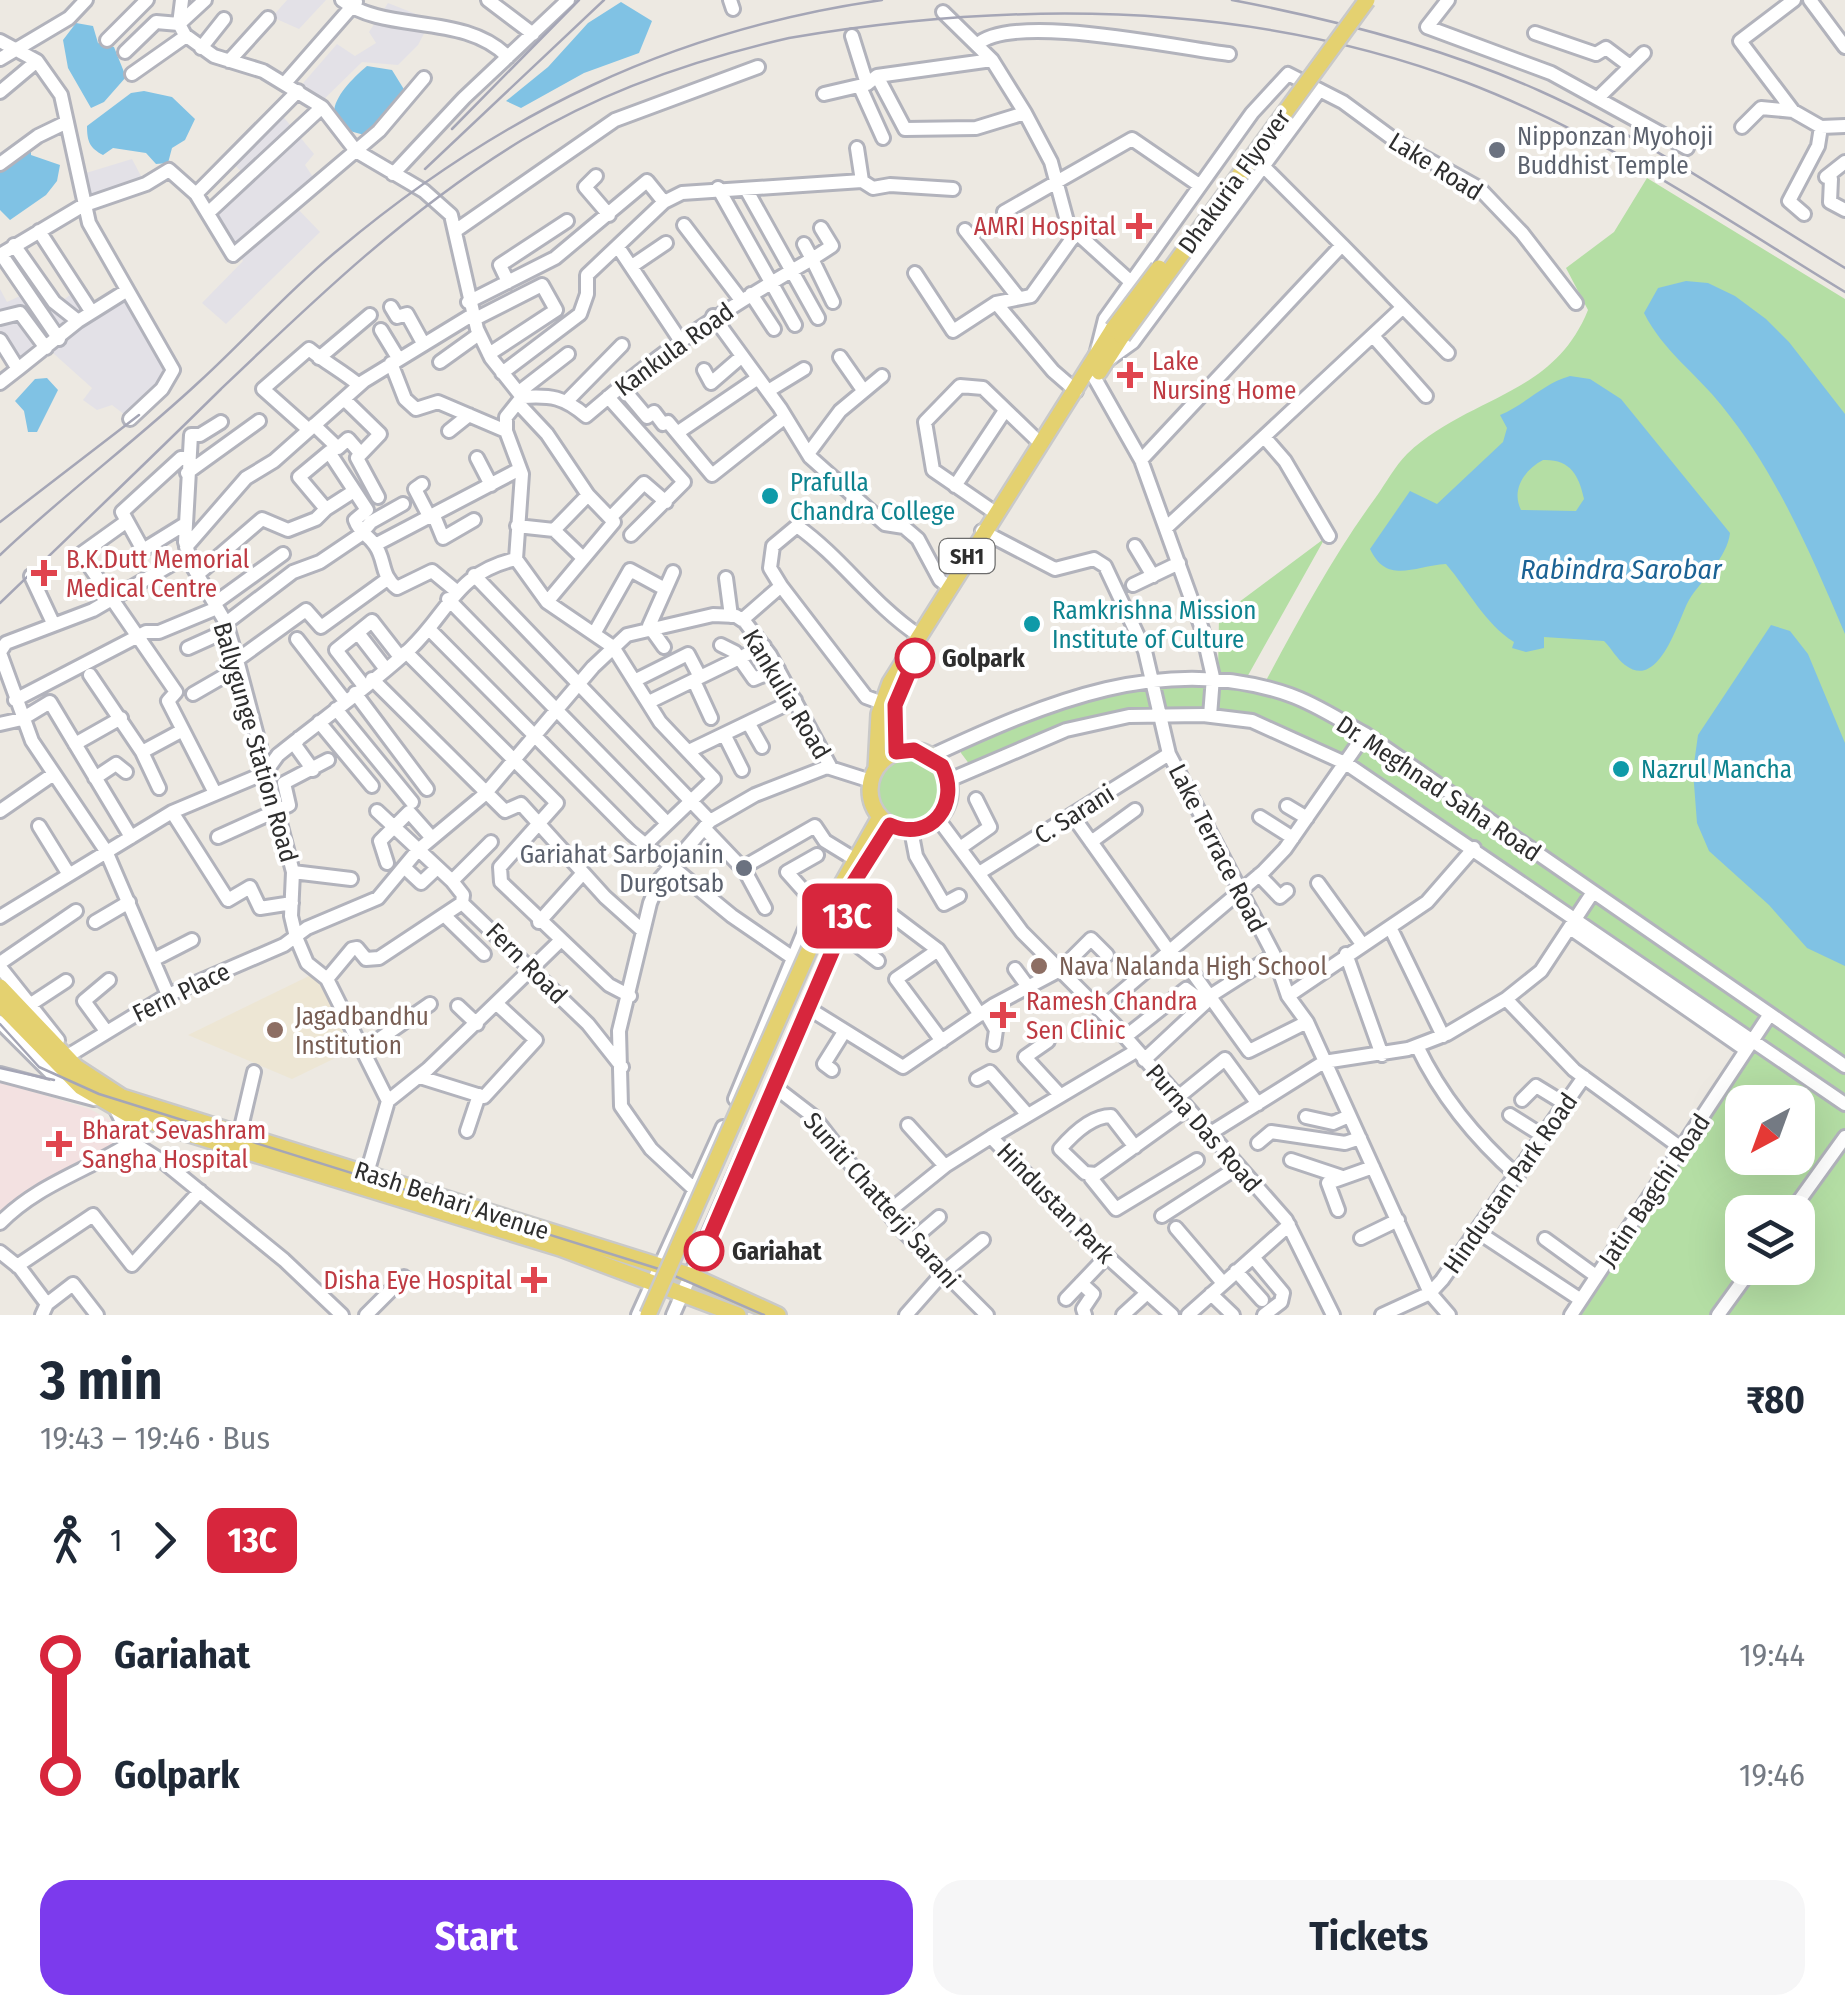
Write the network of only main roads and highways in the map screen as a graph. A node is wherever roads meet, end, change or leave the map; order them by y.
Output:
1 (1354, 0) edge
2 (1366, 0) edge
3 (1118, 332) junction
4 (1096, 366) junction
5 (986, 533) junction
6 (888, 705) junction
7 (896, 752) junction
8 (873, 774) junction
9 (885, 821) junction
10 (848, 882) junction
11 (829, 918) junction
12 (0, 987) edge
13 (0, 1004) edge
14 (58, 1055) junction
15 (110, 1096) junction
16 (657, 1274) junction
17 (648, 1315) edge
18 (658, 1315) edge
19 (738, 1315) edge
20 (778, 1315) edge

1 - 3 main road, Dhakuria Flyover / SH1, bridge
2 - 3 main road, Dhakuria Flyover / SH1, bridge
3 - 4 main road, Dhakuria Flyover / SH1
4 - 5 main road, SH1
4 - 5 main road, SH1
5 - 6 main road, SH1
5 - 6 main road, SH1
6 - 7 main road, SH1
6 - 8 main road, SH1
7 - 8 main road
7 - 9 main road
8 - 9 main road, SH1
9 - 10 main road
9 - 10 main road
10 - 11 main road
11 - 17 main road, bridge
11 - 18 main road
12 - 14 main road
13 - 14 main road
14 - 15 main road, Rash Behari Avenue
15 - 16 main road, Rash Behari Avenue
15 - 16 main road, Rash Behari Avenue
16 - 19 main road
16 - 20 main road, Rash Behari Avenue

